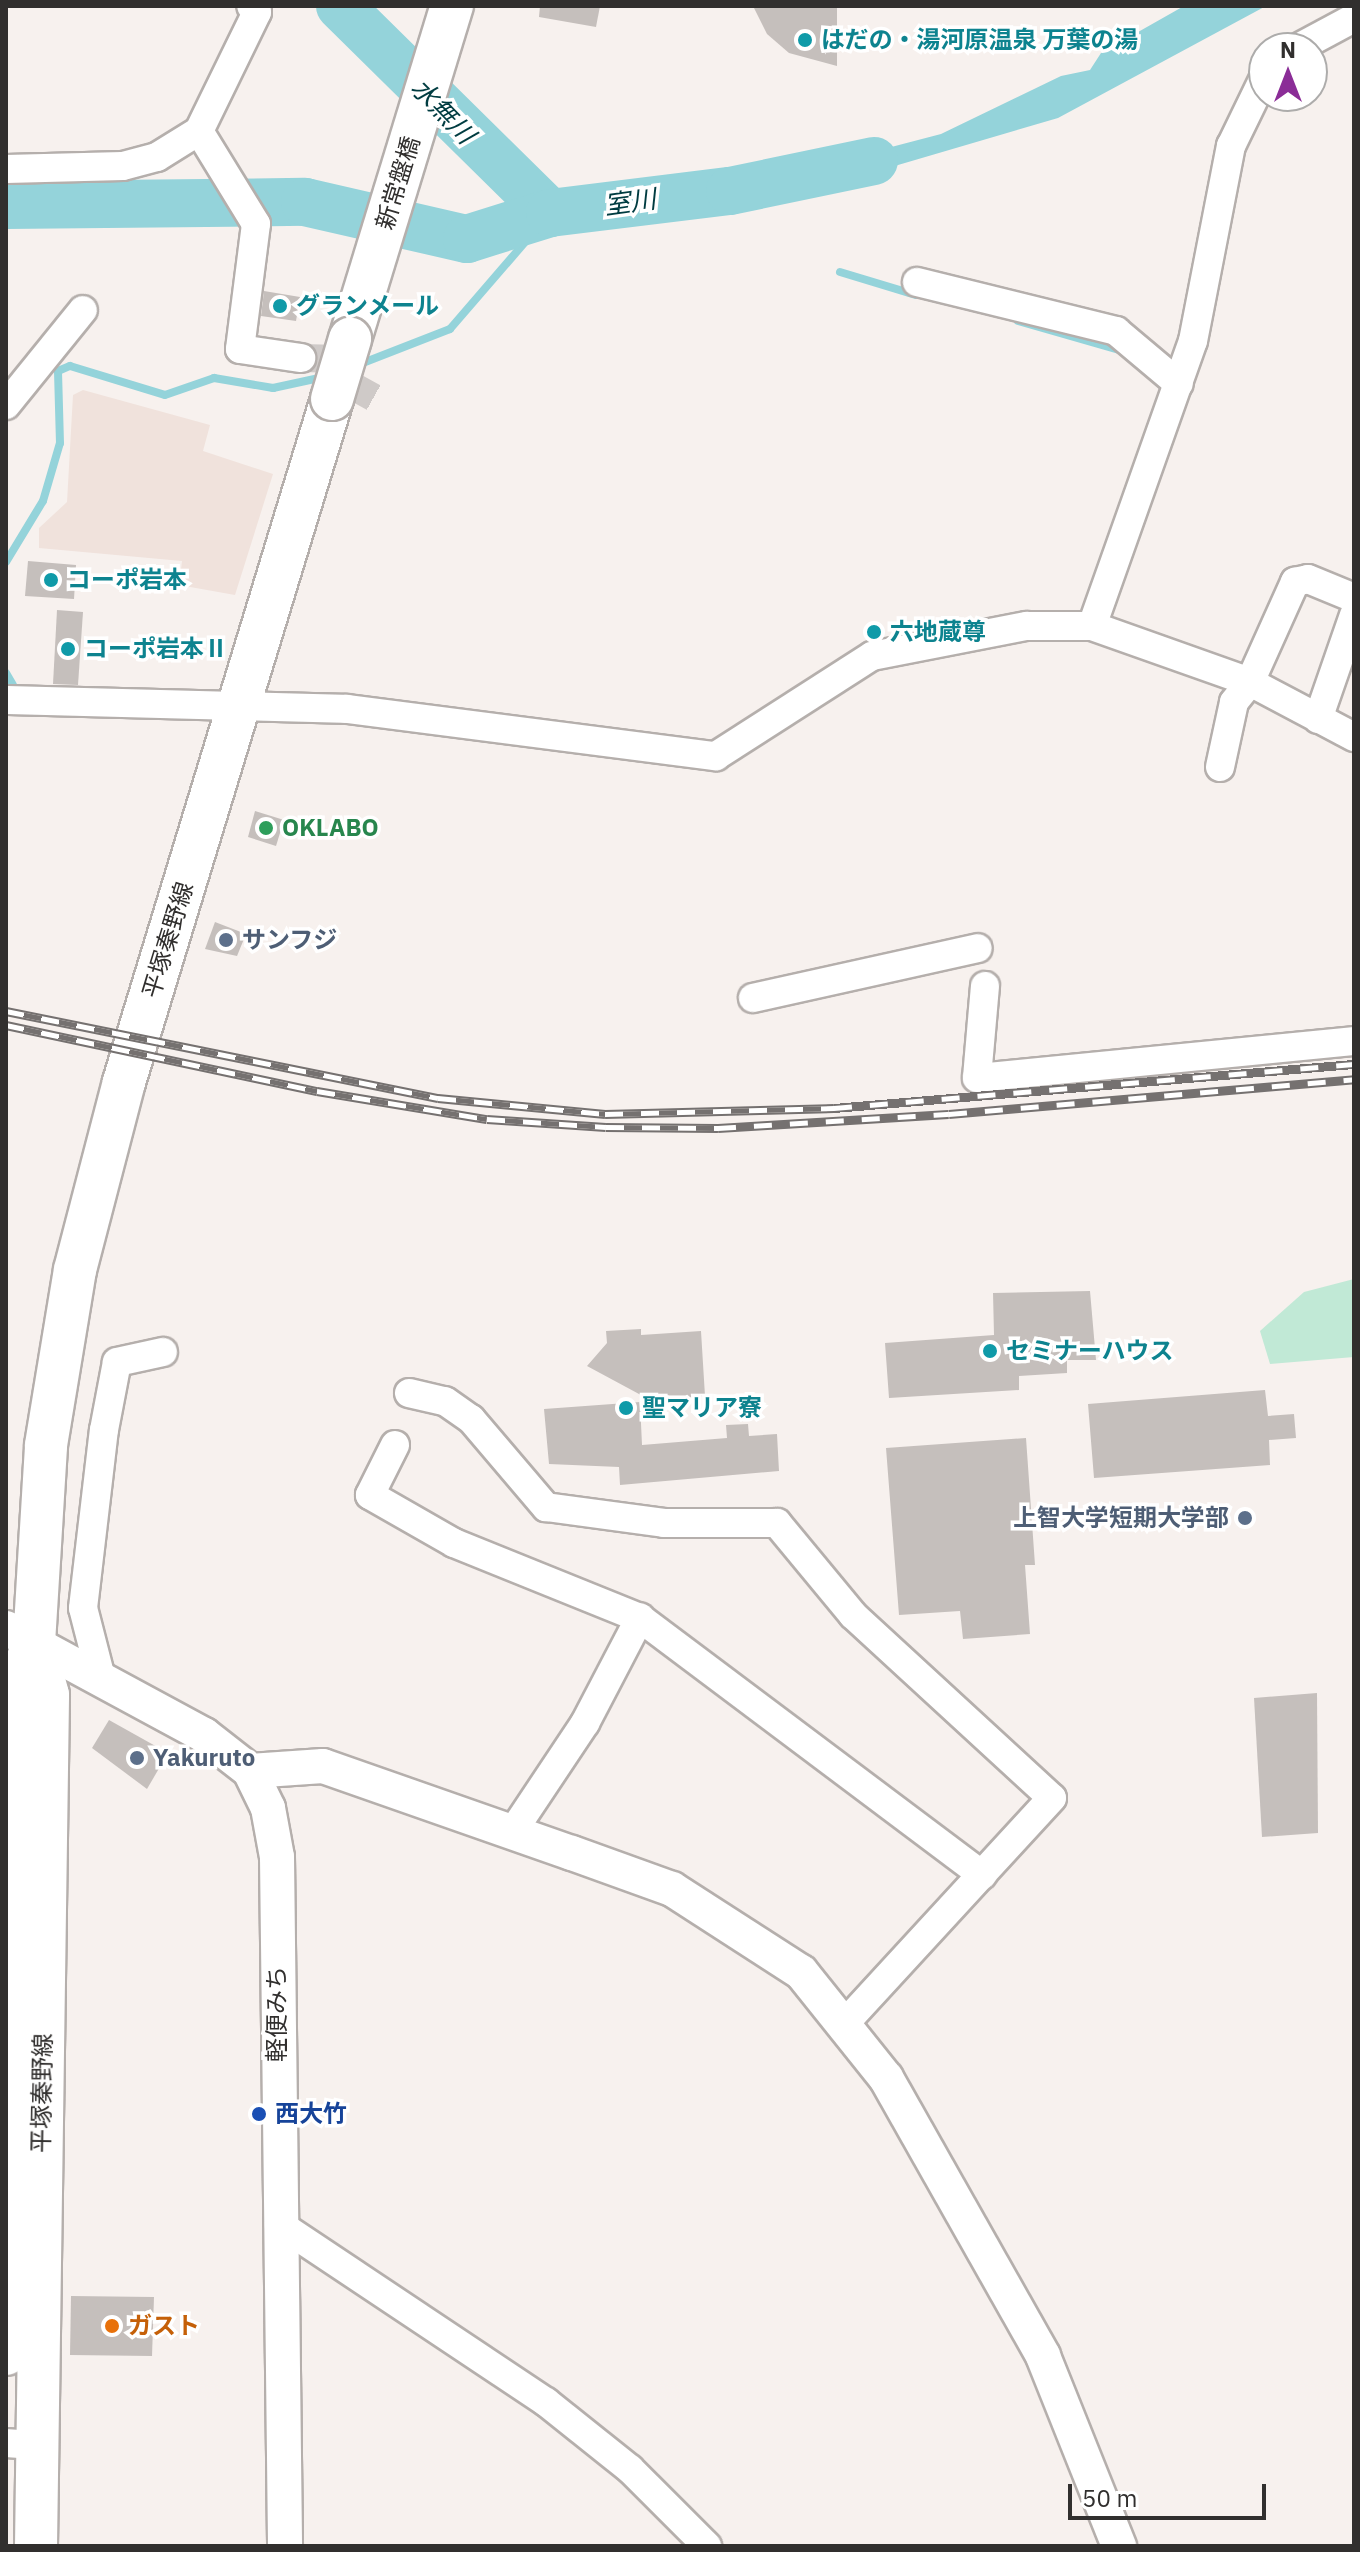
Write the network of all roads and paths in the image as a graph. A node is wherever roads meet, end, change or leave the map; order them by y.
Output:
1 (251, 6) edge
2 (450, 14) edge
3 (1354, 18) edge
4 (1328, 32) edge
5 (1248, 111) edge
6 (199, 131) junction
7 (6, 169) edge
8 (377, 252) joint
9 (917, 282) dead end
10 (83, 310) dead end
11 (301, 358) tunnel mouth
12 (1179, 384) junction
13 (6, 405) edge
14 (1354, 598) edge
15 (1354, 615) edge
16 (1092, 626) junction
17 (1250, 682) junction
18 (6, 700) edge
19 (240, 706) junction
20 (1318, 719) junction
21 (1354, 737) edge
22 (1220, 767) dead end
23 (978, 948) dead end
24 (985, 986) dead end
25 (753, 998) dead end
26 (1354, 1041) edge
27 (163, 1352) dead end
28 (409, 1393) dead end
29 (395, 1445) dead end
30 (640, 1618) junction
31 (20, 1635) edge
32 (101, 1678) junction
33 (250, 1771) junction
34 (513, 1831) junction
35 (982, 1875) junction
36 (847, 2021) junction
37 (279, 2224) junction
38 (6, 2354) edge
39 (22, 2444) edge
40 (36, 2546) edge
41 (285, 2546) edge
42 (707, 2546) edge
43 (1119, 2546) edge

1 - 6 street
2 - 8 main road, 新常盤橋
3 - 4 street
5 - 12 street
6 - 7 street
6 - 11 street
8 - 19 main road, 平塚秦野線, bridge
9 - 12 street
10 - 13 street
12 - 16 street
14 - 17 street
15 - 20 street
16 - 17 street
16 - 19 street
17 - 20 street
17 - 22 street
18 - 19 street
19 - 31 main road, 平塚秦野線
20 - 21 street
23 - 25 street
24 - 26 street
27 - 32 street
28 - 35 street
29 - 30 street
30 - 34 street
30 - 35 street
31 - 32 street, 軽便みち
31 - 38 main road, 平塚秦野線
31 - 39 main road, 平塚秦野線
32 - 33 street, 軽便みち
33 - 34 street
33 - 37 street, 軽便みち
34 - 36 street
35 - 36 street
36 - 43 street
37 - 41 street, 軽便みち
37 - 42 street
39 - 40 main road, 平塚秦野線

